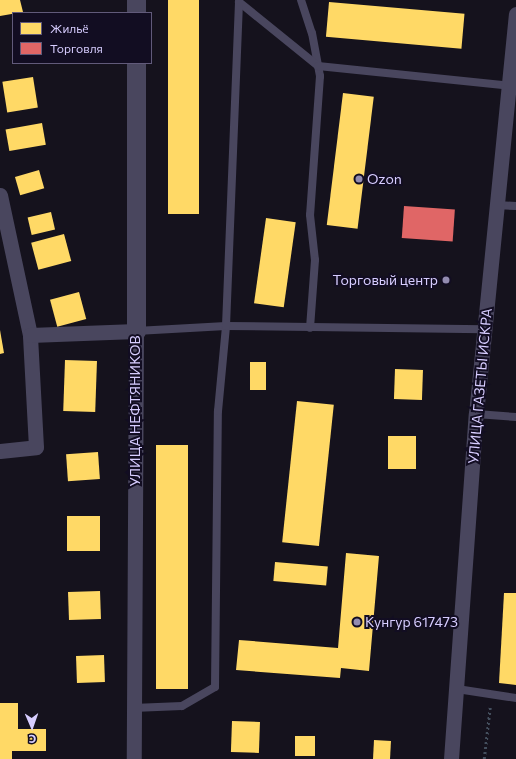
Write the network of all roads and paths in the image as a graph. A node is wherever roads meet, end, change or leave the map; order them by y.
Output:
1 (136, 0) edge
2 (301, 0) edge
3 (239, 1) edge
4 (136, 12) edge
5 (516, 14) edge
6 (136, 64) edge
7 (318, 66) junction
8 (510, 86) junction
9 (0, 195) edge
10 (496, 205) junction
11 (516, 206) edge
12 (226, 326) junction
13 (310, 328) junction
14 (484, 329) junction
15 (136, 331) junction
16 (30, 335) junction
17 (476, 414) junction
18 (516, 417) edge
19 (0, 451) edge
20 (457, 689) junction
21 (492, 694) junction
22 (516, 698) edge
23 (134, 708) junction
24 (134, 759) edge
25 (451, 759) edge
26 (484, 759) edge

1 - 4 street
2 - 7 lane
3 - 7 lane
3 - 12 lane
5 - 8 street, УЛИЦА ГАЗЕТЫ ИСКРА
6 - 15 street, УЛИЦА НЕФТЯНИКОВ
7 - 8 lane
7 - 13 lane
8 - 10 street, УЛИЦА ГАЗЕТЫ ИСКРА
9 - 16 street
10 - 11 lane
10 - 14 street, УЛИЦА ГАЗЕТЫ ИСКРА
12 - 13 lane
12 - 15 lane
12 - 23 lane
13 - 14 lane
14 - 17 street, УЛИЦА ГАЗЕТЫ ИСКРА
15 - 16 street
15 - 23 street, УЛИЦА НЕФТЯНИКОВ
16 - 19 street
17 - 18 lane
17 - 20 street, УЛИЦА ГАЗЕТЫ ИСКРА
20 - 21 lane
20 - 25 street, УЛИЦА ГАЗЕТЫ ИСКРА
21 - 22 lane
21 - 26 path
23 - 24 street, УЛИЦА НЕФТЯНИКОВ

